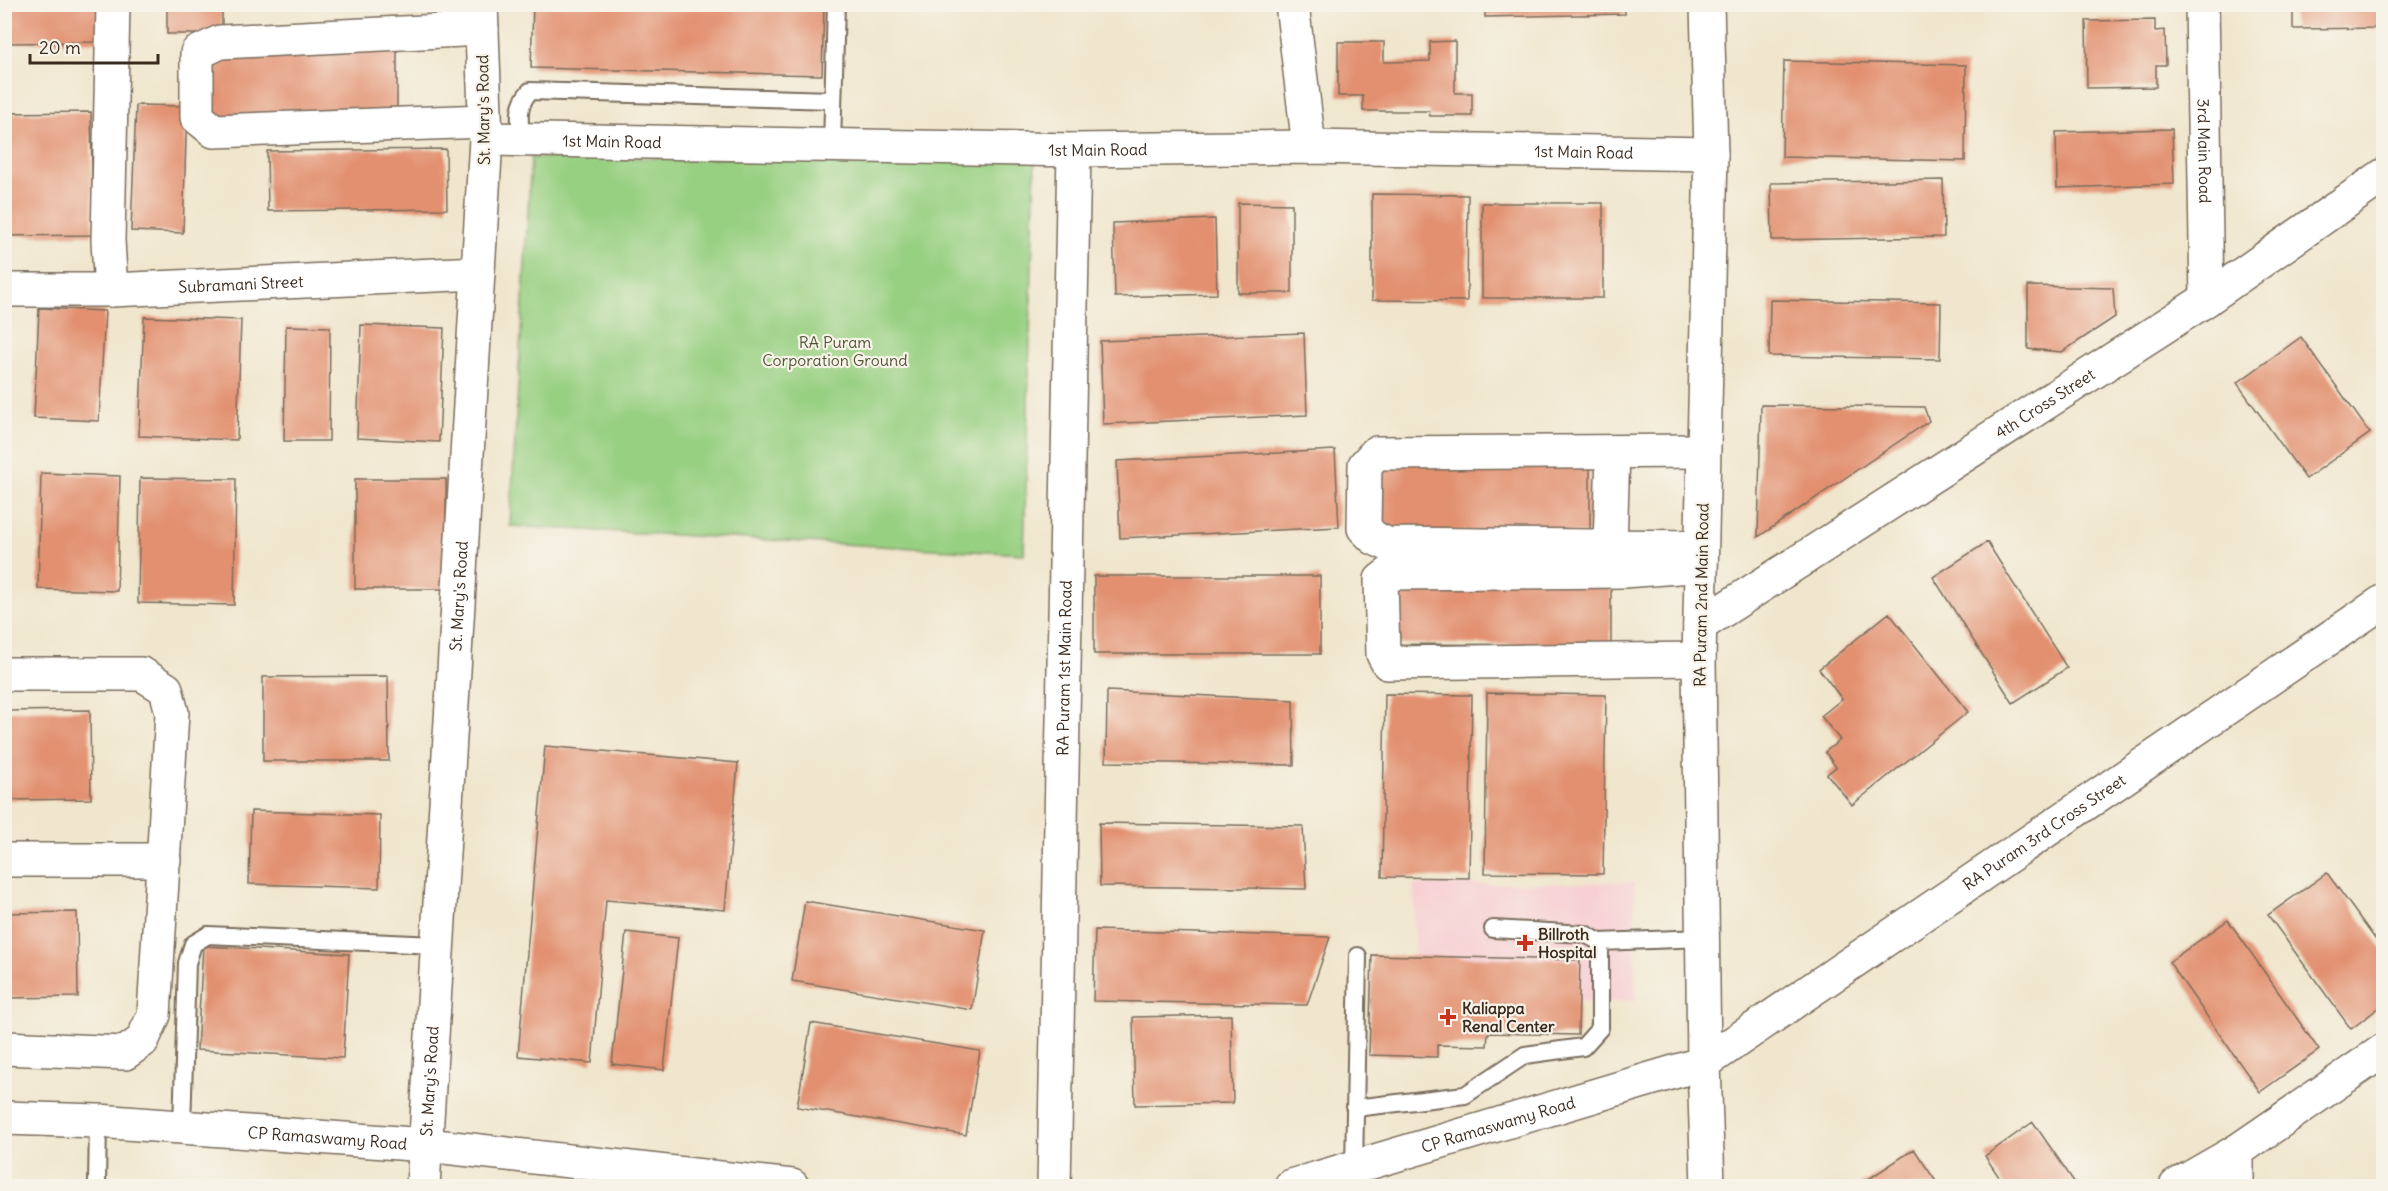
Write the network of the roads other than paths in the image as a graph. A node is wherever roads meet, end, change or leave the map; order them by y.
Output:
1 (113, 4) edge
2 (836, 4) edge
3 (1292, 4) edge
4 (1707, 4) edge
5 (2202, 4) edge
6 (482, 17) edge
7 (833, 100) junction
8 (486, 130) junction
9 (521, 140) junction
10 (832, 145) junction
11 (1309, 147) junction
12 (1074, 150) junction
13 (1711, 154) junction
14 (2384, 175) edge
15 (478, 273) junction
16 (4, 290) edge
17 (111, 290) junction
18 (2207, 299) junction
19 (1703, 451) junction
20 (1613, 452) junction
21 (1610, 546) junction
22 (1700, 556) junction
23 (2384, 602) edge
24 (1700, 624) junction
25 (1699, 659) junction
26 (4, 674) edge
27 (4, 860) edge
28 (164, 860) junction
29 (1493, 929) dead end
30 (1703, 938) junction
31 (1600, 942) junction
32 (438, 945) junction
33 (1358, 956) dead end
34 (4, 1048) edge
35 (2384, 1050) edge
36 (1704, 1063) junction
37 (1355, 1108) junction
38 (4, 1118) edge
39 (99, 1121) junction
40 (182, 1127) junction
41 (426, 1145) junction
42 (2237, 1151) junction
43 (1354, 1168) junction
44 (97, 1186) edge
45 (423, 1186) edge
46 (792, 1186) edge
47 (1054, 1186) edge
48 (1291, 1186) edge
49 (1708, 1186) edge
50 (2176, 1186) edge
51 (2237, 1186) edge

1 - 17 street
2 - 7 lane
3 - 11 street
4 - 13 street, RA Puram 2nd Main Road
5 - 18 street, 3rd Main Road
6 - 8 street, St. Mary's Road
6 - 8 street, 1st Main Road
7 - 9 lane
7 - 10 lane
8 - 9 street, 1st Main Road
8 - 15 street, St. Mary's Road
9 - 10 street, 1st Main Road
10 - 12 street, 1st Main Road
11 - 12 street, 1st Main Road
11 - 13 street, 1st Main Road
12 - 47 street, RA Puram 1st Main Road
13 - 19 street, RA Puram 2nd Main Road
14 - 18 street, 4th Cross Street
15 - 17 street, Subramani Street
15 - 32 street, St. Mary's Road
16 - 17 street, Subramani Street
18 - 24 street, 4th Cross Street
19 - 20 street
19 - 22 street, RA Puram 2nd Main Road
20 - 21 street
20 - 21 street
21 - 22 street
22 - 24 street, RA Puram 2nd Main Road
22 - 25 street
23 - 36 street, RA Puram 3rd Cross Street
24 - 25 street, RA Puram 2nd Main Road
25 - 30 street, RA Puram 2nd Main Road
26 - 28 street
27 - 28 street
28 - 34 street
29 - 31 lane
30 - 31 lane
30 - 36 street, RA Puram 2nd Main Road
31 - 37 lane
32 - 40 lane
32 - 41 street, St. Mary's Road
33 - 37 lane
35 - 42 street
36 - 43 street, CP Ramaswamy Road
36 - 49 street, RA Puram 2nd Main Road
37 - 43 lane
38 - 39 street, CP Ramaswamy Road
39 - 40 street, CP Ramaswamy Road
39 - 44 lane
40 - 41 street, CP Ramaswamy Road
41 - 45 street, St. Mary's Road
41 - 46 street, CP Ramaswamy Road
42 - 50 street
42 - 51 street
43 - 48 street, CP Ramaswamy Road

